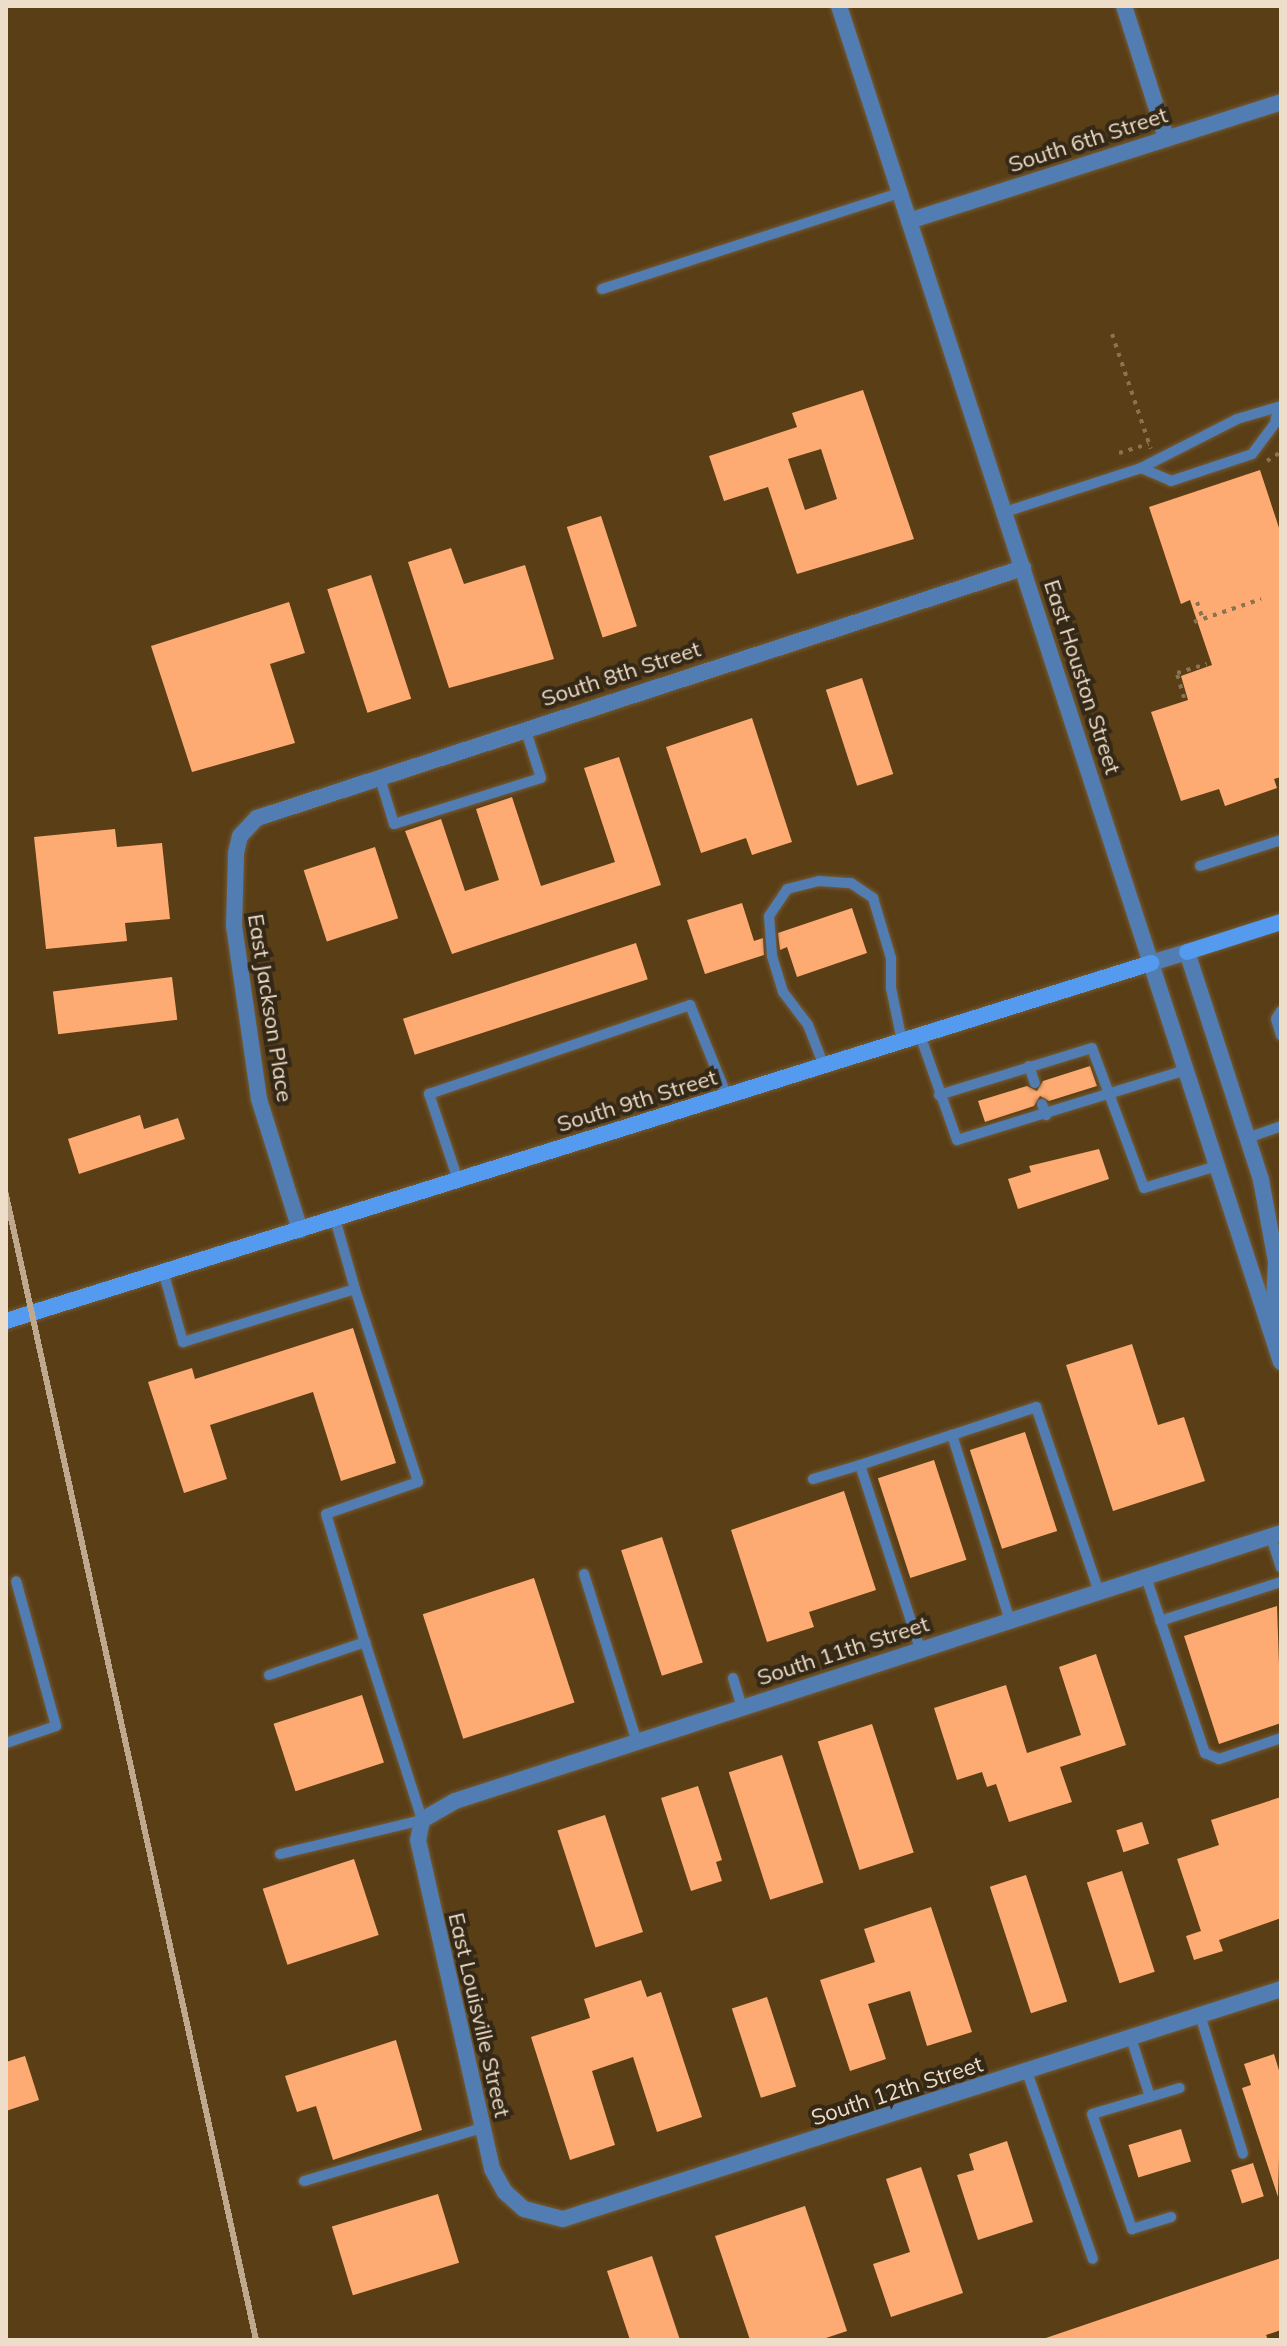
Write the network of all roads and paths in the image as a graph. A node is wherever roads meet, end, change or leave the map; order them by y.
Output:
1 (839, 6) edge
2 (1124, 6) edge
3 (1281, 102) edge
4 (1166, 138) junction
5 (900, 193) junction
6 (909, 221) junction
7 (602, 289) dead end
8 (1112, 334) dead end
9 (1279, 406) edge
10 (1149, 444) junction
11 (1119, 453) dead end
12 (1153, 454) dead end
13 (1141, 468) junction
14 (1005, 512) junction
15 (1023, 568) junction
16 (1261, 599) dead end
17 (1197, 602) dead end
18 (1203, 619) junction
19 (1194, 622) dead end
20 (1207, 664) dead end
21 (1184, 698) dead end
22 (525, 728) junction
23 (379, 775) junction
24 (240, 836) joint
25 (1281, 840) edge
26 (1200, 866) dead end
27 (1281, 922) edge
28 (1187, 952) junction
29 (1151, 963) junction
30 (1281, 1011) edge
31 (920, 1035) junction
32 (1281, 1035) edge
33 (902, 1041) junction
34 (824, 1066) junction
35 (1029, 1066) junction
36 (1186, 1070) junction
37 (1035, 1083) dead end
38 (1111, 1094) junction
39 (939, 1095) junction
40 (727, 1096) junction
41 (1042, 1104) dead end
42 (1046, 1115) junction
43 (1281, 1126) edge
44 (1247, 1138) junction
45 (1217, 1166) junction
46 (458, 1180) junction
47 (335, 1219) junction
48 (300, 1230) junction
49 (163, 1271) junction
50 (355, 1289) junction
51 (6, 1321) edge
52 (1272, 1335) junction
53 (1281, 1362) edge
54 (952, 1435) junction
55 (860, 1465) junction
56 (813, 1479) dead end
57 (1276, 1535) edge
58 (1281, 1567) edge
59 (584, 1574) dead end
60 (1146, 1577) junction
61 (16, 1581) dead end
62 (1281, 1582) edge
63 (1099, 1592) junction
64 (1010, 1621) junction
65 (1160, 1621) junction
66 (365, 1642) junction
67 (920, 1649) junction
68 (269, 1675) dead end
69 (733, 1678) dead end
70 (742, 1707) junction
71 (1281, 1738) edge
72 (637, 1742) junction
73 (6, 1743) edge
74 (422, 1820) junction
75 (280, 1854) dead end
76 (1281, 1989) edge
77 (1200, 2015) junction
78 (1131, 2038) junction
79 (1027, 2072) junction
80 (1180, 2088) dead end
81 (1150, 2097) junction
82 (482, 2128) junction
83 (1243, 2154) dead end
84 (304, 2181) dead end
85 (524, 2209) joint
86 (1171, 2217) dead end
87 (1093, 2259) dead end

1 - 5 street, East Houston Street
2 - 4 street
3 - 4 street, South 6th Street
4 - 6 street, South 6th Street
5 - 6 street, East Houston Street
5 - 7 lane
6 - 14 street, East Houston Street
8 - 10 path
9 - 13 lane
9 - 13 lane
10 - 11 path
10 - 12 path
13 - 14 lane
14 - 15 street, East Houston Street
15 - 22 street, South 8th Street
15 - 29 street, East Houston Street
16 - 18 path
17 - 18 path
18 - 19 path
20 - 21 path
22 - 23 street, South 8th Street
22 - 23 lane
23 - 24 street, South 8th Street
24 - 48 street, East Jackson Place
25 - 26 lane
27 - 28 main road, South 9th Street
28 - 29 street, South 9th Street
28 - 44 street
29 - 31 main road, South 9th Street
29 - 36 street, East Houston Street
30 - 32 lane
31 - 33 main road, South 9th Street
31 - 39 lane
33 - 34 main road, South 9th Street
33 - 34 lane
34 - 40 main road, South 9th Street
35 - 37 lane
35 - 38 lane
35 - 39 lane
36 - 38 lane
36 - 45 street, East Houston Street
38 - 42 lane
38 - 45 lane
39 - 42 lane
40 - 46 main road, South 9th Street
40 - 46 lane
41 - 42 lane
43 - 44 lane
44 - 52 street
45 - 52 street, East Houston Street
46 - 47 main road, South 9th Street
47 - 48 main road, South 9th Street
47 - 50 lane
48 - 49 main road, South 9th Street
49 - 50 lane
49 - 51 main road, South 9th Street
50 - 66 lane
52 - 53 street, East Houston Street
54 - 55 lane
54 - 63 lane
54 - 64 lane
55 - 56 lane
55 - 67 lane
57 - 58 lane
57 - 60 street, South 11th Street
59 - 72 lane
60 - 63 street, South 11th Street
60 - 65 lane
61 - 73 lane
62 - 65 lane
63 - 64 street, South 11th Street
64 - 67 street, South 11th Street
65 - 71 lane
66 - 68 lane
66 - 74 lane
67 - 70 street, South 11th Street
69 - 70 lane
70 - 72 street, South 11th Street
72 - 74 street, South 11th Street
74 - 75 lane
74 - 82 street, East Louisville Street
76 - 77 street, South 12th Street
77 - 78 street, South 12th Street
77 - 83 lane
78 - 79 street, South 12th Street
78 - 81 lane
79 - 85 street, South 12th Street
79 - 87 lane
80 - 81 lane
81 - 86 lane
82 - 84 lane
82 - 85 street, East Louisville Street

